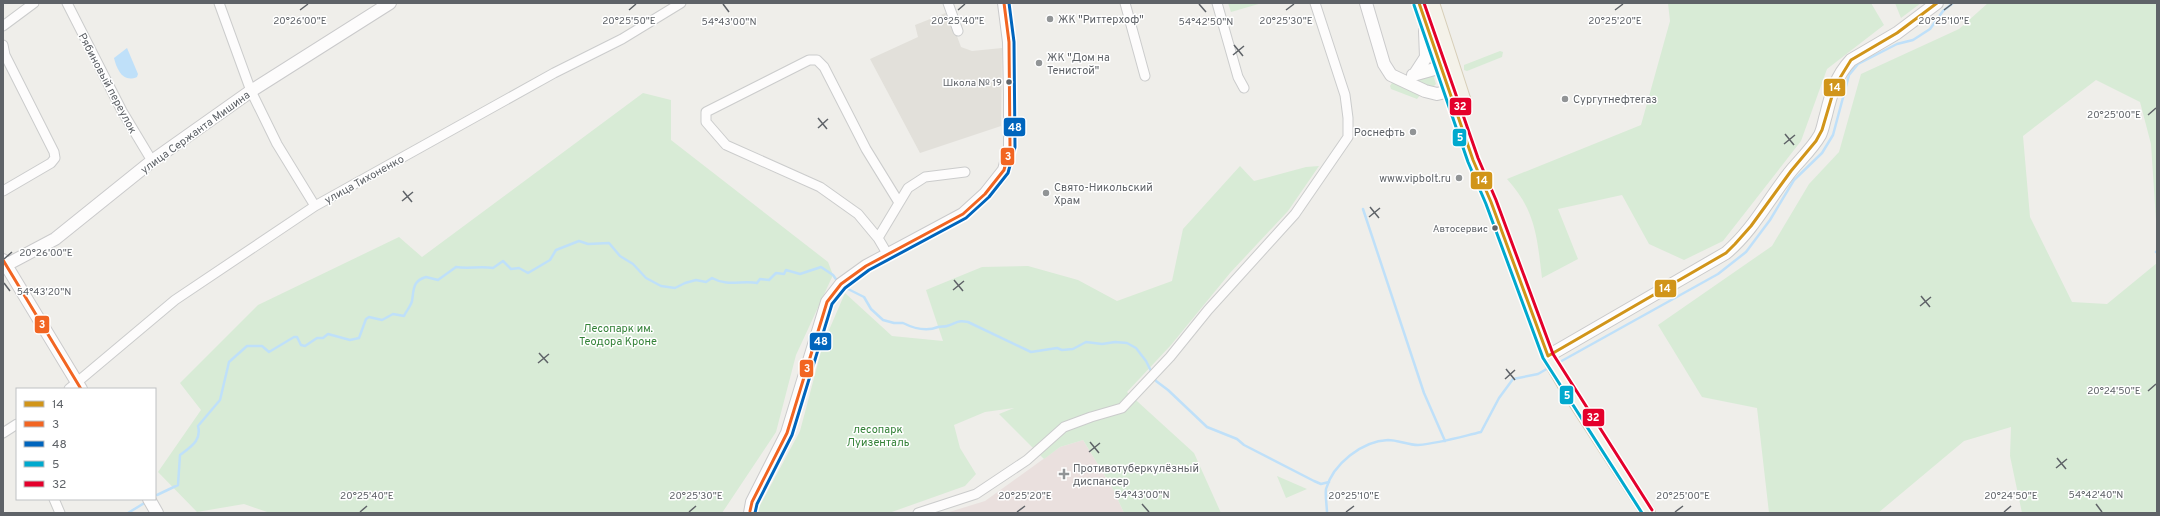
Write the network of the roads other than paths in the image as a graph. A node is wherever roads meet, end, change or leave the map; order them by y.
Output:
1 (34, 3) edge
2 (67, 3) edge
3 (219, 3) edge
4 (390, 3) edge
5 (681, 3) edge
6 (948, 3) edge
7 (1004, 3) edge
8 (1125, 3) edge
9 (1217, 3) edge
10 (1315, 3) edge
11 (1366, 3) edge
12 (1419, 3) edge
13 (1432, 3) edge
14 (1937, 3) edge
15 (1426, 21) junction
16 (3, 26) edge
17 (958, 31) dead end
18 (3, 45) edge
19 (4, 56) edge
20 (1447, 66) junction
21 (1415, 74) junction
22 (1145, 76) dead end
23 (1399, 80) junction
24 (1244, 88) dead end
25 (1450, 91) junction
26 (251, 92) junction
27 (152, 162) junction
28 (965, 172) dead end
29 (3, 191) edge
30 (898, 202) junction
31 (1492, 202) junction
32 (315, 206) junction
33 (878, 238) junction
34 (888, 255) junction
35 (4, 264) edge
36 (1548, 356) junction
37 (76, 387) edge
38 (16, 425) edge
39 (3, 433) edge
40 (54, 500) edge
41 (150, 500) edge
42 (749, 512) edge
43 (60, 513) edge
44 (157, 513) edge
45 (918, 513) edge
46 (1648, 513) edge

1 - 16 street
2 - 27 street, Рябиновый переулок
3 - 26 street
4 - 26 street, улица Сержанта Мишина
5 - 32 street, улица Тихоненко
6 - 17 street
7 - 34 street
8 - 22 street
9 - 24 street
10 - 45 street
11 - 23 street
12 - 15 main road
13 - 20 main road
14 - 36 street
15 - 20 main road
15 - 21 street
18 - 19 street
19 - 29 street
20 - 21 street
20 - 25 main road
20 - 31 main road
21 - 23 street
23 - 25 street
25 - 31 main road
26 - 27 street, улица Сержанта Мишина
26 - 32 street
27 - 35 street, улица Сержанта Мишина
28 - 30 street
30 - 33 street
30 - 33 street
31 - 36 main road
32 - 37 street, улица Тихоненко
33 - 34 street
34 - 42 street
35 - 37 street
36 - 46 main road
38 - 39 street
40 - 43 street
41 - 44 street

